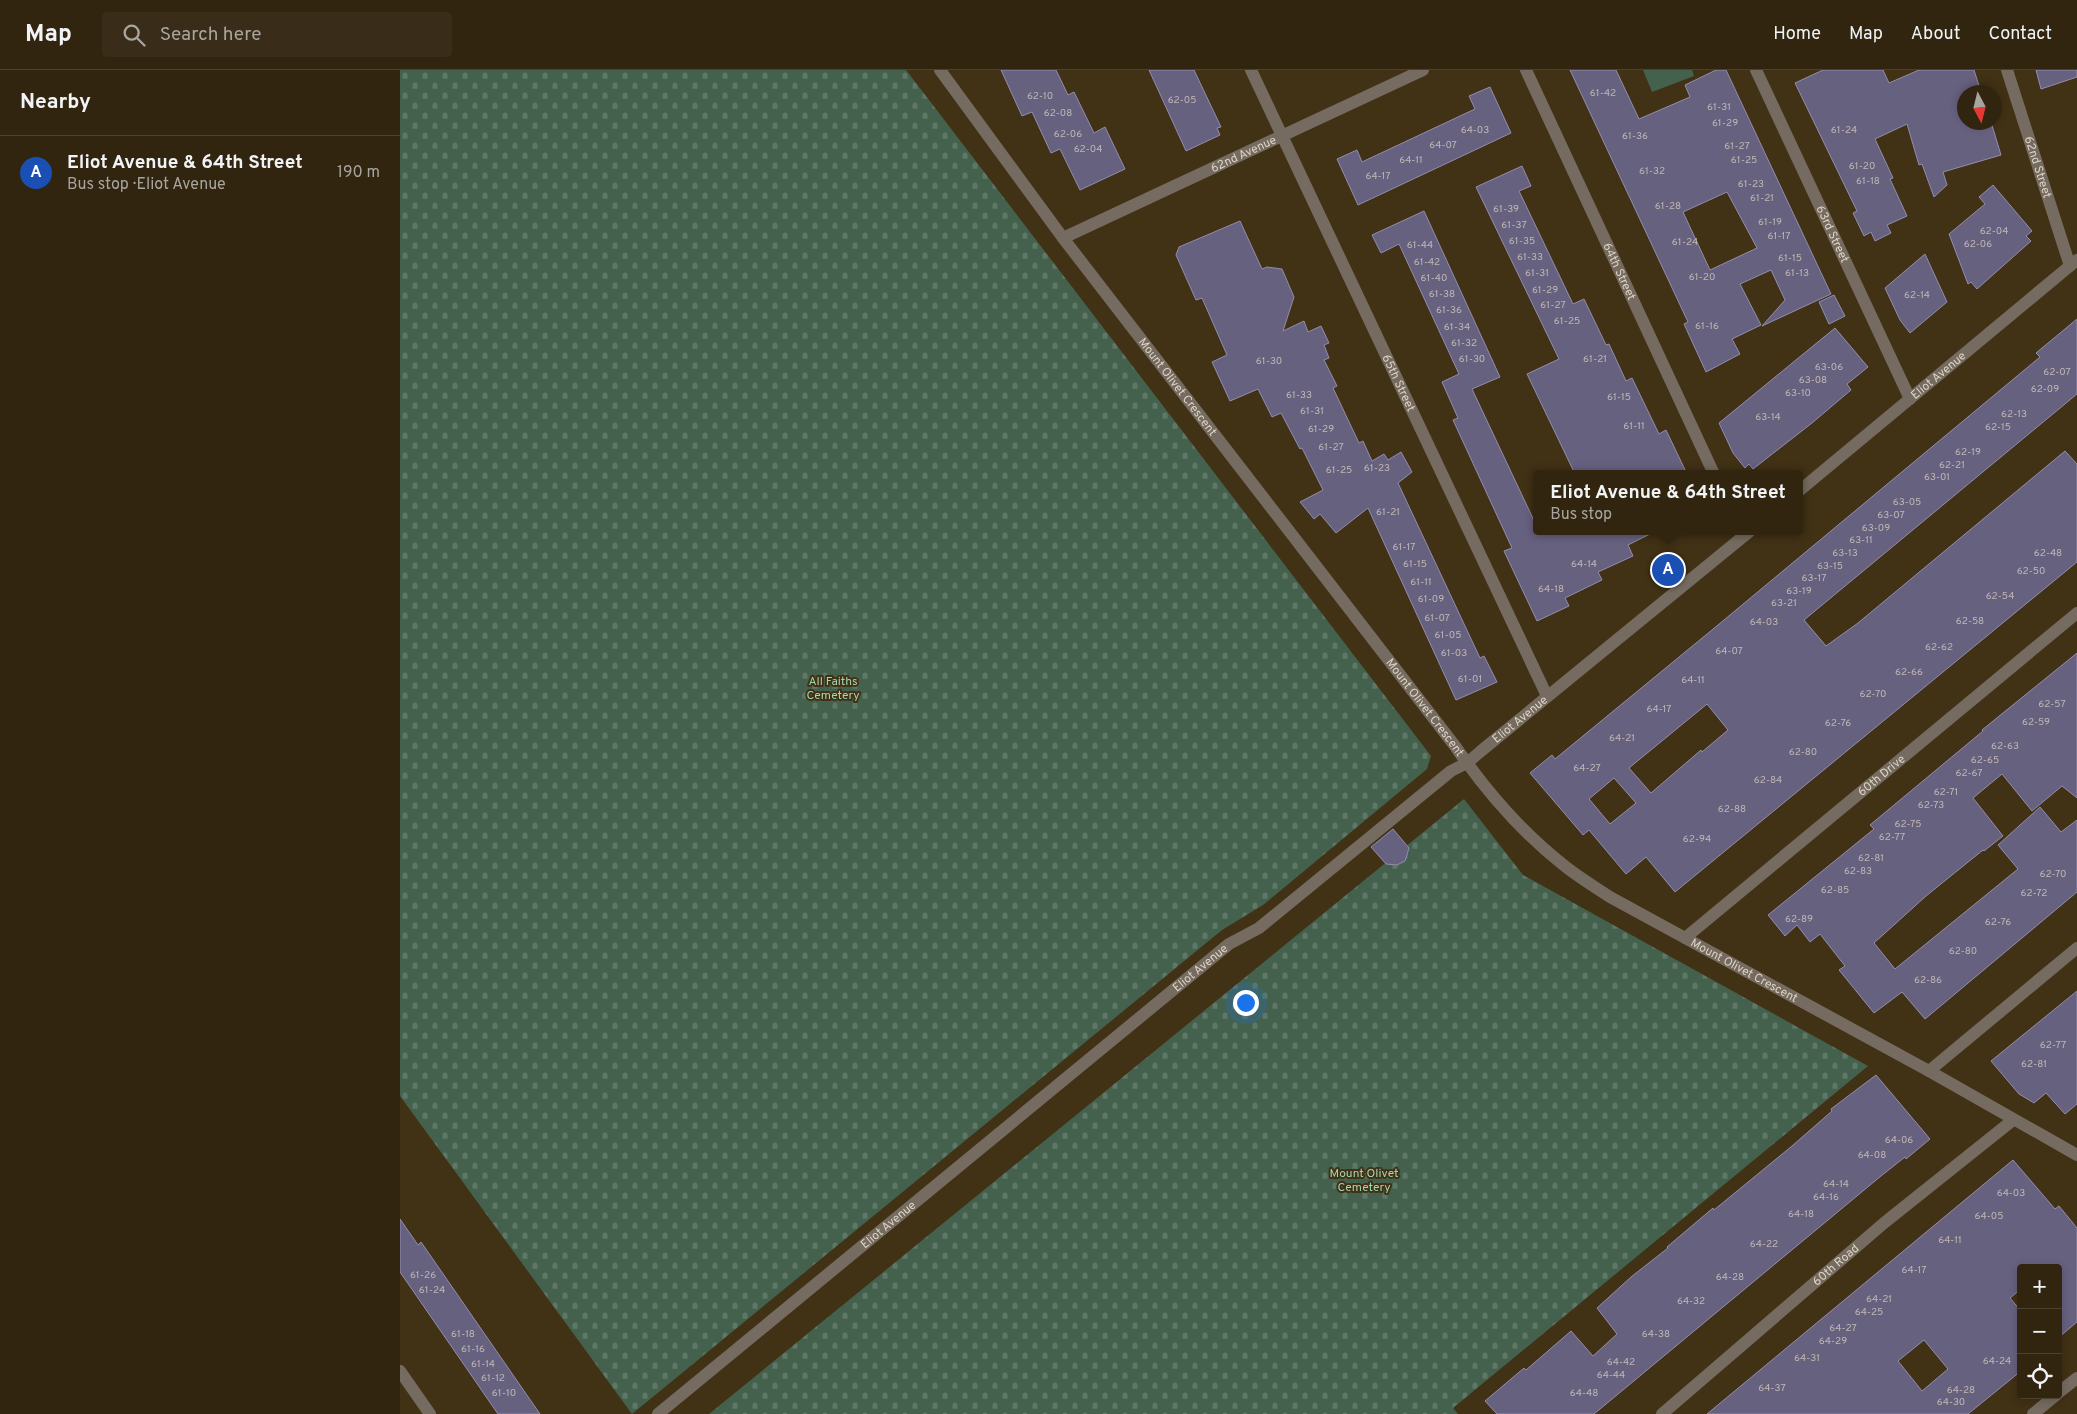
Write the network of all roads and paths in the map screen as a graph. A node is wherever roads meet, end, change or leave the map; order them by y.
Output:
1 (940, 70) edge
2 (1251, 70) edge
3 (1423, 70) edge
4 (1526, 70) edge
5 (1756, 70) edge
6 (2007, 70) edge
7 (1282, 136) junction
8 (1063, 238) junction
9 (2074, 263) edge
10 (1910, 399) junction
11 (1712, 470) edge
12 (1803, 488) edge
13 (1743, 535) edge
14 (2077, 613) edge
15 (1547, 696) junction
16 (1466, 762) junction
17 (1685, 938) junction
18 (2077, 948) edge
19 (1929, 1070) junction
20 (2013, 1120) junction
21 (2077, 1155) edge
22 (400, 1371) edge
23 (2077, 1378) edge
24 (2062, 1390) edge
25 (2051, 1399) edge
26 (430, 1414) edge
27 (658, 1414) edge
28 (1662, 1414) edge
29 (2033, 1414) edge

1 - 8 street, Mount Olivet Crescent
2 - 7 street, 65th Street
3 - 7 street, 62nd Avenue
4 - 11 street, 64th Street
5 - 10 street, 63rd Street
6 - 9 street, 62nd Street
7 - 8 street, 62nd Avenue
7 - 15 street, 65th Street
8 - 16 street, Mount Olivet Crescent
9 - 10 street, Eliot Avenue
10 - 12 street, Eliot Avenue
13 - 15 street, Eliot Avenue
14 - 17 street, 60th Drive
15 - 16 street, Eliot Avenue
16 - 17 street, Mount Olivet Crescent
16 - 27 street, Eliot Avenue
17 - 19 street, Mount Olivet Crescent
18 - 19 street
19 - 20 street, Mount Olivet Crescent
20 - 21 street, Mount Olivet Crescent
20 - 28 street, 60th Road
22 - 26 street
23 - 24 street
25 - 29 street

